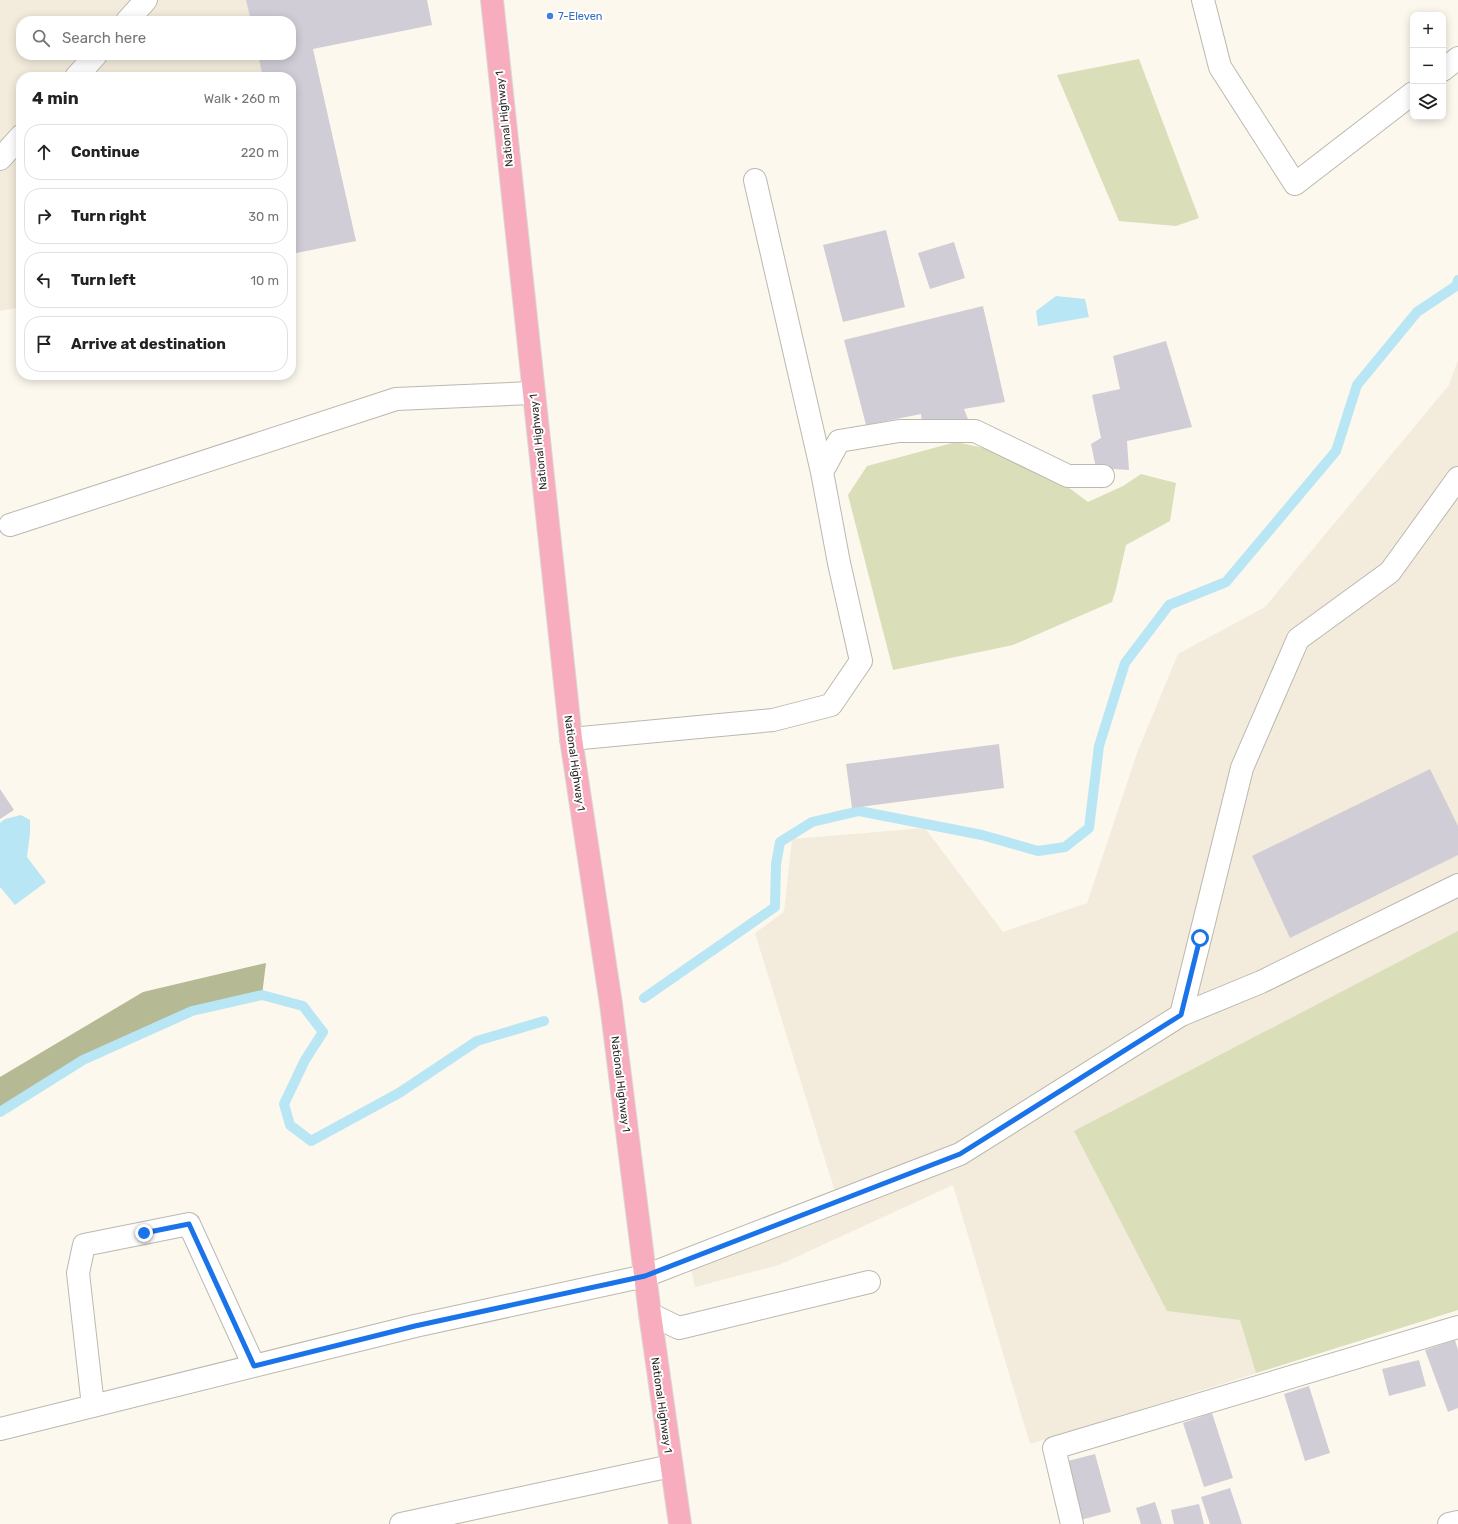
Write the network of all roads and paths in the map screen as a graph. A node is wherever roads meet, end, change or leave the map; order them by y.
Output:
1 (146, 0) edge
2 (492, 0) edge
3 (1203, 0) edge
4 (132, 16) edge
5 (1458, 58) edge
6 (91, 60) edge
7 (1446, 68) edge
8 (81, 72) edge
9 (1410, 95) edge
10 (16, 141) edge
11 (0, 159) edge
12 (755, 180) dead end
13 (532, 393) junction
14 (822, 472) junction
15 (1103, 476) dead end
16 (1458, 478) edge
17 (10, 525) dead end
18 (571, 739) junction
19 (1458, 885) edge
20 (1181, 1015) junction
21 (645, 1276) junction
22 (870, 1282) dead end
23 (650, 1314) junction
24 (1458, 1327) edge
25 (254, 1366) junction
26 (93, 1406) junction
27 (0, 1429) edge
28 (670, 1466) junction
29 (1458, 1522) edge
30 (401, 1524) edge
31 (680, 1524) edge
32 (1072, 1524) edge
33 (1449, 1524) edge

1 - 4 street
2 - 13 highway, National Highway 1
3 - 9 street
5 - 7 street
6 - 8 street
10 - 11 street
12 - 14 street
13 - 17 street
13 - 18 highway, National Highway 1
14 - 15 street
14 - 18 street
16 - 20 street
18 - 21 highway, National Highway 1
19 - 20 street
20 - 21 street
21 - 23 highway, National Highway 1
21 - 25 street
22 - 23 street
23 - 28 highway, National Highway 1
24 - 32 street
25 - 26 street
25 - 26 street
26 - 27 street
28 - 30 street
28 - 31 highway, National Highway 1
29 - 33 street

